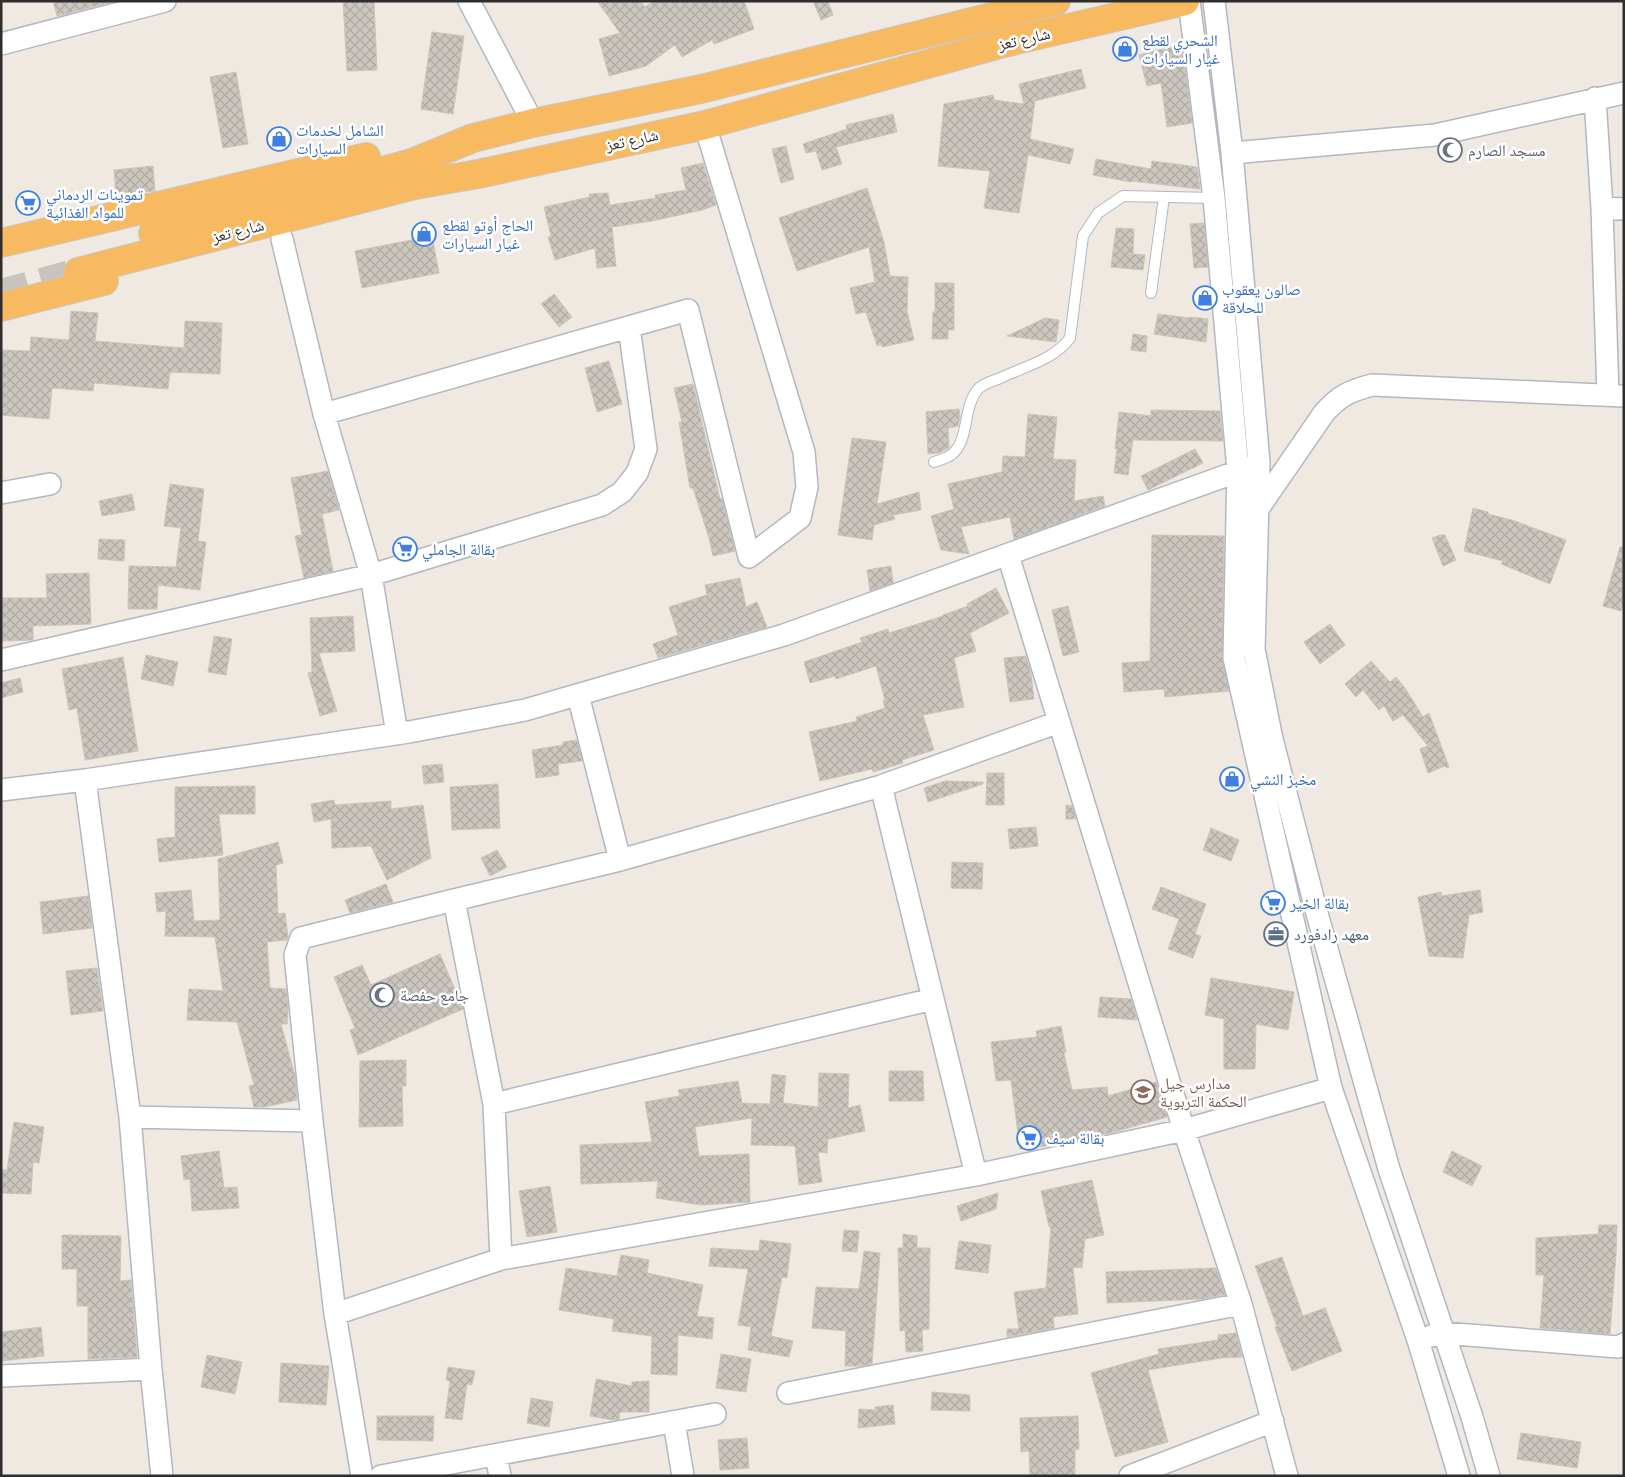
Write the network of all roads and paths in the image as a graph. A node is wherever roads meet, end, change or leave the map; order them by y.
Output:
1 (165, 1) edge
2 (469, 1) edge
3 (1056, 1) edge
4 (1187, 1) edge
5 (1214, 1) edge
6 (998, 16) junction
7 (1004, 43) junction
8 (1, 44) edge
9 (1624, 93) edge
10 (1595, 98) junction
11 (533, 123) junction
12 (705, 125) junction
13 (473, 138) junction
14 (1232, 153) junction
15 (478, 174) junction
16 (1164, 198) junction
17 (1214, 198) junction
18 (1602, 208) junction
19 (1624, 209) edge
20 (282, 239) junction
21 (1, 243) edge
22 (1151, 292) dead end
23 (1, 307) edge
24 (629, 327) junction
25 (1616, 396) edge
26 (324, 414) junction
27 (934, 462) dead end
28 (1259, 464) junction
29 (1238, 470) junction
30 (50, 484) dead end
31 (1, 493) edge
32 (1258, 509) junction
33 (1008, 555) junction
34 (371, 575) junction
35 (1, 660) edge
36 (578, 695) junction
37 (1059, 722) junction
38 (397, 734) junction
39 (85, 780) junction
40 (880, 786) junction
41 (1, 790) edge
42 (620, 860) junction
43 (454, 900) junction
44 (933, 999) junction
45 (1331, 1088) junction
46 (494, 1104) junction
47 (130, 1117) junction
48 (312, 1121) junction
49 (1184, 1130) junction
50 (976, 1175) junction
51 (502, 1259) junction
52 (1241, 1304) junction
53 (335, 1314) junction
54 (1443, 1333) junction
55 (1418, 1340) junction
56 (1622, 1351) edge
57 (150, 1370) junction
58 (1, 1376) edge
59 (788, 1393) dead end
60 (715, 1414) dead end
61 (1272, 1420) junction
62 (674, 1422) junction
63 (496, 1455) junction
64 (162, 1476) edge
65 (362, 1476) edge
66 (382, 1476) edge
67 (500, 1476) edge
68 (683, 1476) edge
69 (1130, 1476) edge
70 (1287, 1476) edge
71 (1459, 1476) edge
72 (1489, 1476) edge

1 - 8 street
2 - 11 street
3 - 6 highway, شارع تعز
4 - 7 highway, شارع تعز
4 - 17 street
5 - 14 street
6 - 7 highway
6 - 11 highway, شارع تعز
7 - 12 highway, شارع تعز
9 - 10 street
10 - 14 street
10 - 18 street
11 - 13 highway, شارع تعز
12 - 15 highway, شارع تعز
12 - 24 street
13 - 15 highway, شارع تعز
13 - 21 highway
14 - 28 street
15 - 20 highway
16 - 17 lane
16 - 22 lane
16 - 27 lane
17 - 29 street
18 - 19 street
18 - 25 street
20 - 23 highway
20 - 26 street
24 - 26 street
24 - 34 street
25 - 32 street
26 - 34 street
28 - 29 street
28 - 32 street
29 - 33 street
29 - 45 street
30 - 31 street
32 - 54 street
33 - 36 street
33 - 37 street
34 - 35 street
34 - 38 street
36 - 38 street
36 - 42 street
37 - 40 street
37 - 49 street
38 - 39 street
39 - 41 street
39 - 47 street
40 - 42 street
40 - 44 street
42 - 43 street
43 - 46 street
43 - 48 street
44 - 46 street
44 - 50 street
45 - 49 street
45 - 55 street
46 - 51 street
47 - 48 street
47 - 57 street
48 - 53 street
49 - 50 street
49 - 52 street
50 - 51 street
51 - 53 street
52 - 59 street
52 - 61 street
53 - 65 street
54 - 55 street
54 - 56 street
54 - 72 street
55 - 71 street
57 - 58 street
57 - 64 street
60 - 62 street
61 - 69 street
61 - 70 street
62 - 63 street
62 - 68 street
63 - 66 street
63 - 67 street

